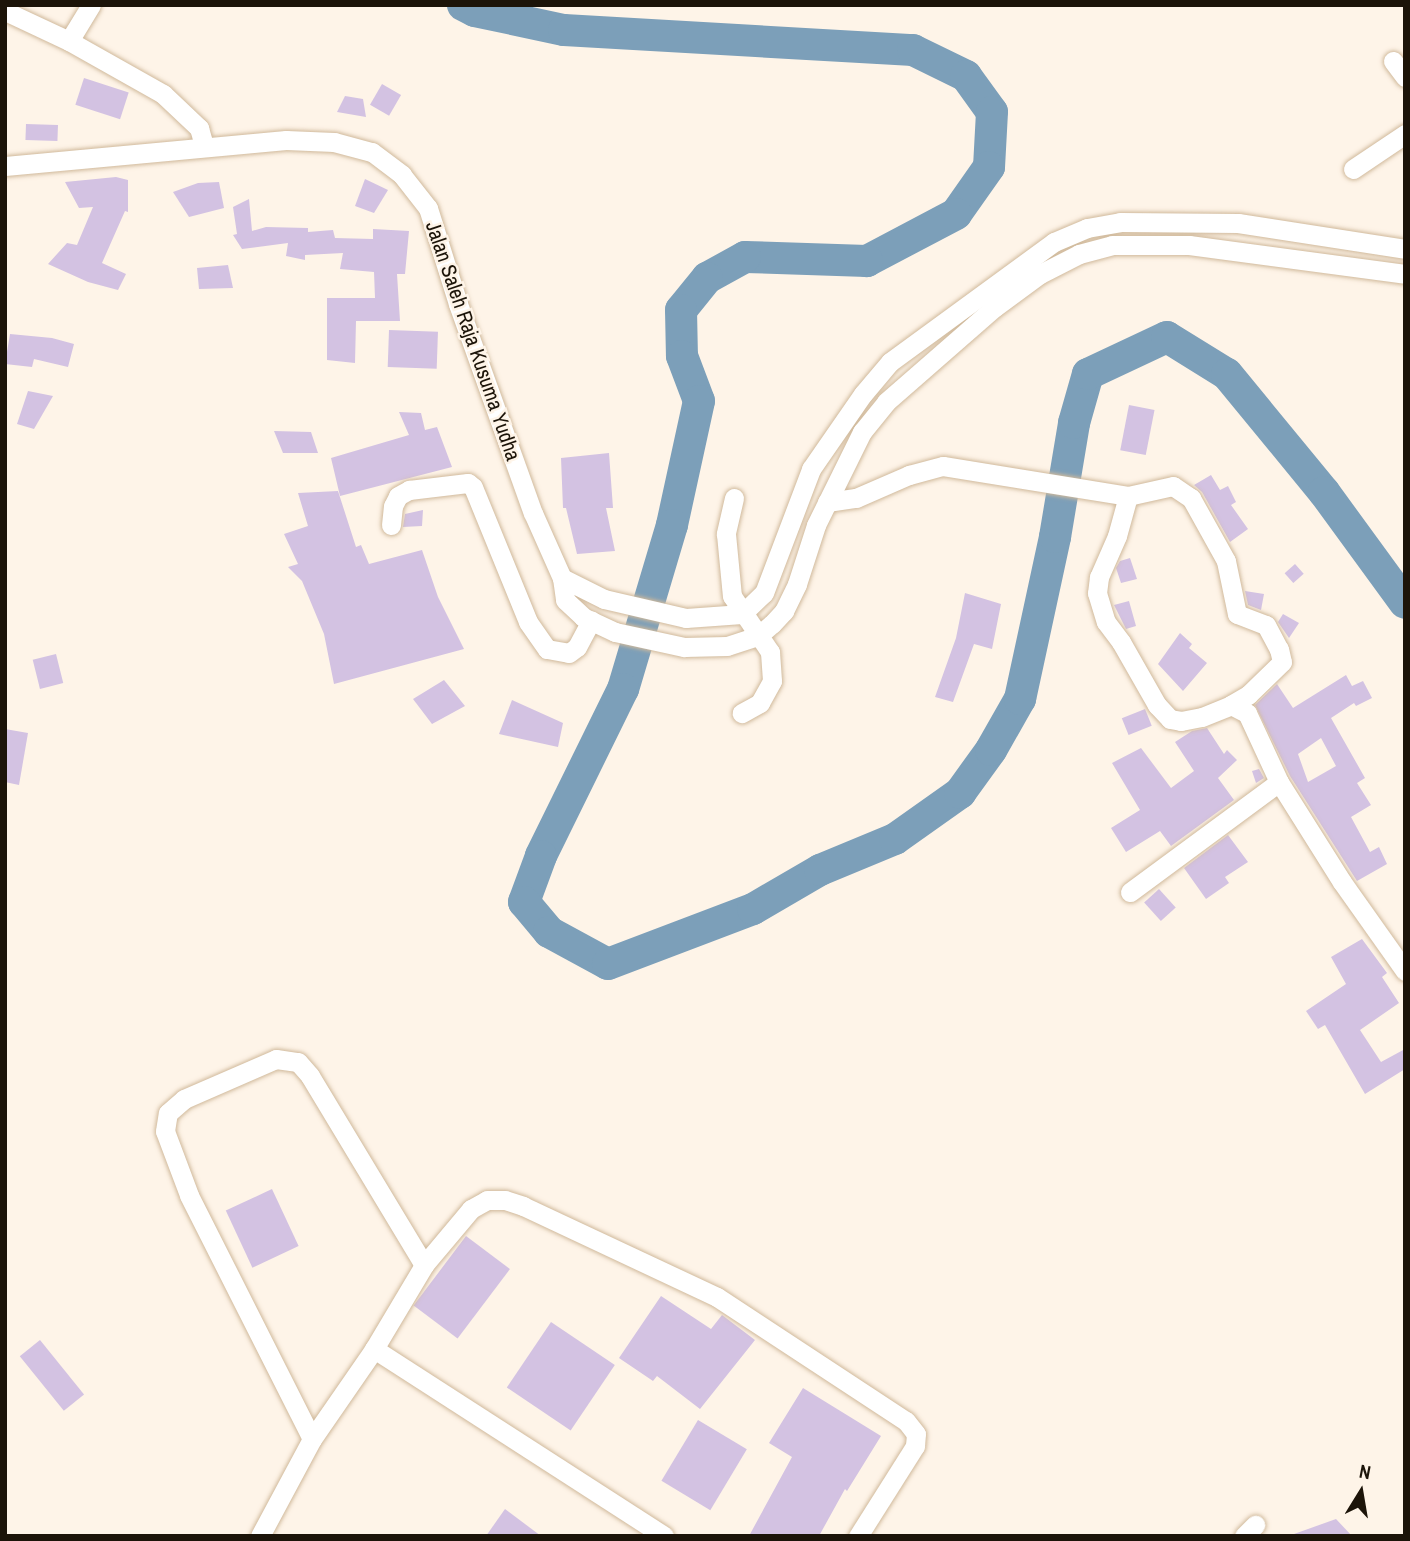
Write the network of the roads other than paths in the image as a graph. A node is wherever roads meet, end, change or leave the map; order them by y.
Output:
1 (91, 5) edge
2 (5, 11) edge
3 (69, 41) junction
4 (1392, 61) dead end
5 (1405, 77) edge
6 (1405, 134) edge
7 (204, 145) junction
8 (5, 166) edge
9 (1353, 169) dead end
10 (1405, 249) edge
11 (1405, 274) edge
12 (1128, 496) junction
13 (734, 498) dead end
14 (828, 502) junction
15 (391, 525) dead end
16 (562, 578) junction
17 (743, 614) junction
18 (591, 621) junction
19 (758, 636) junction
20 (1231, 705) junction
21 (742, 713) dead end
22 (1279, 782) junction
23 (1130, 892) dead end
24 (1405, 971) edge
25 (425, 1265) junction
26 (374, 1349) junction
27 (312, 1439) junction
28 (261, 1536) edge
29 (664, 1536) edge
30 (858, 1536) edge

1 - 3 street
2 - 3 street
3 - 7 street
4 - 5 street
6 - 9 street
7 - 8 street, Jalan Saleh Raja Kusuma Yudha
7 - 16 street, Jalan Saleh Raja Kusuma Yudha
10 - 17 street
11 - 14 street, Jalan Saleh Raja Kusuma Yudha
12 - 14 street
12 - 20 street
12 - 20 street
13 - 17 street
14 - 19 street, Jalan Saleh Raja Kusuma Yudha
15 - 18 street
16 - 17 street
16 - 18 street, Jalan Saleh Raja Kusuma Yudha
17 - 19 street
18 - 19 street, Jalan Saleh Raja Kusuma Yudha
19 - 21 street
20 - 22 street
22 - 23 street
22 - 24 street
25 - 26 street
25 - 27 street
25 - 30 street
26 - 27 street
26 - 29 street
27 - 28 street

